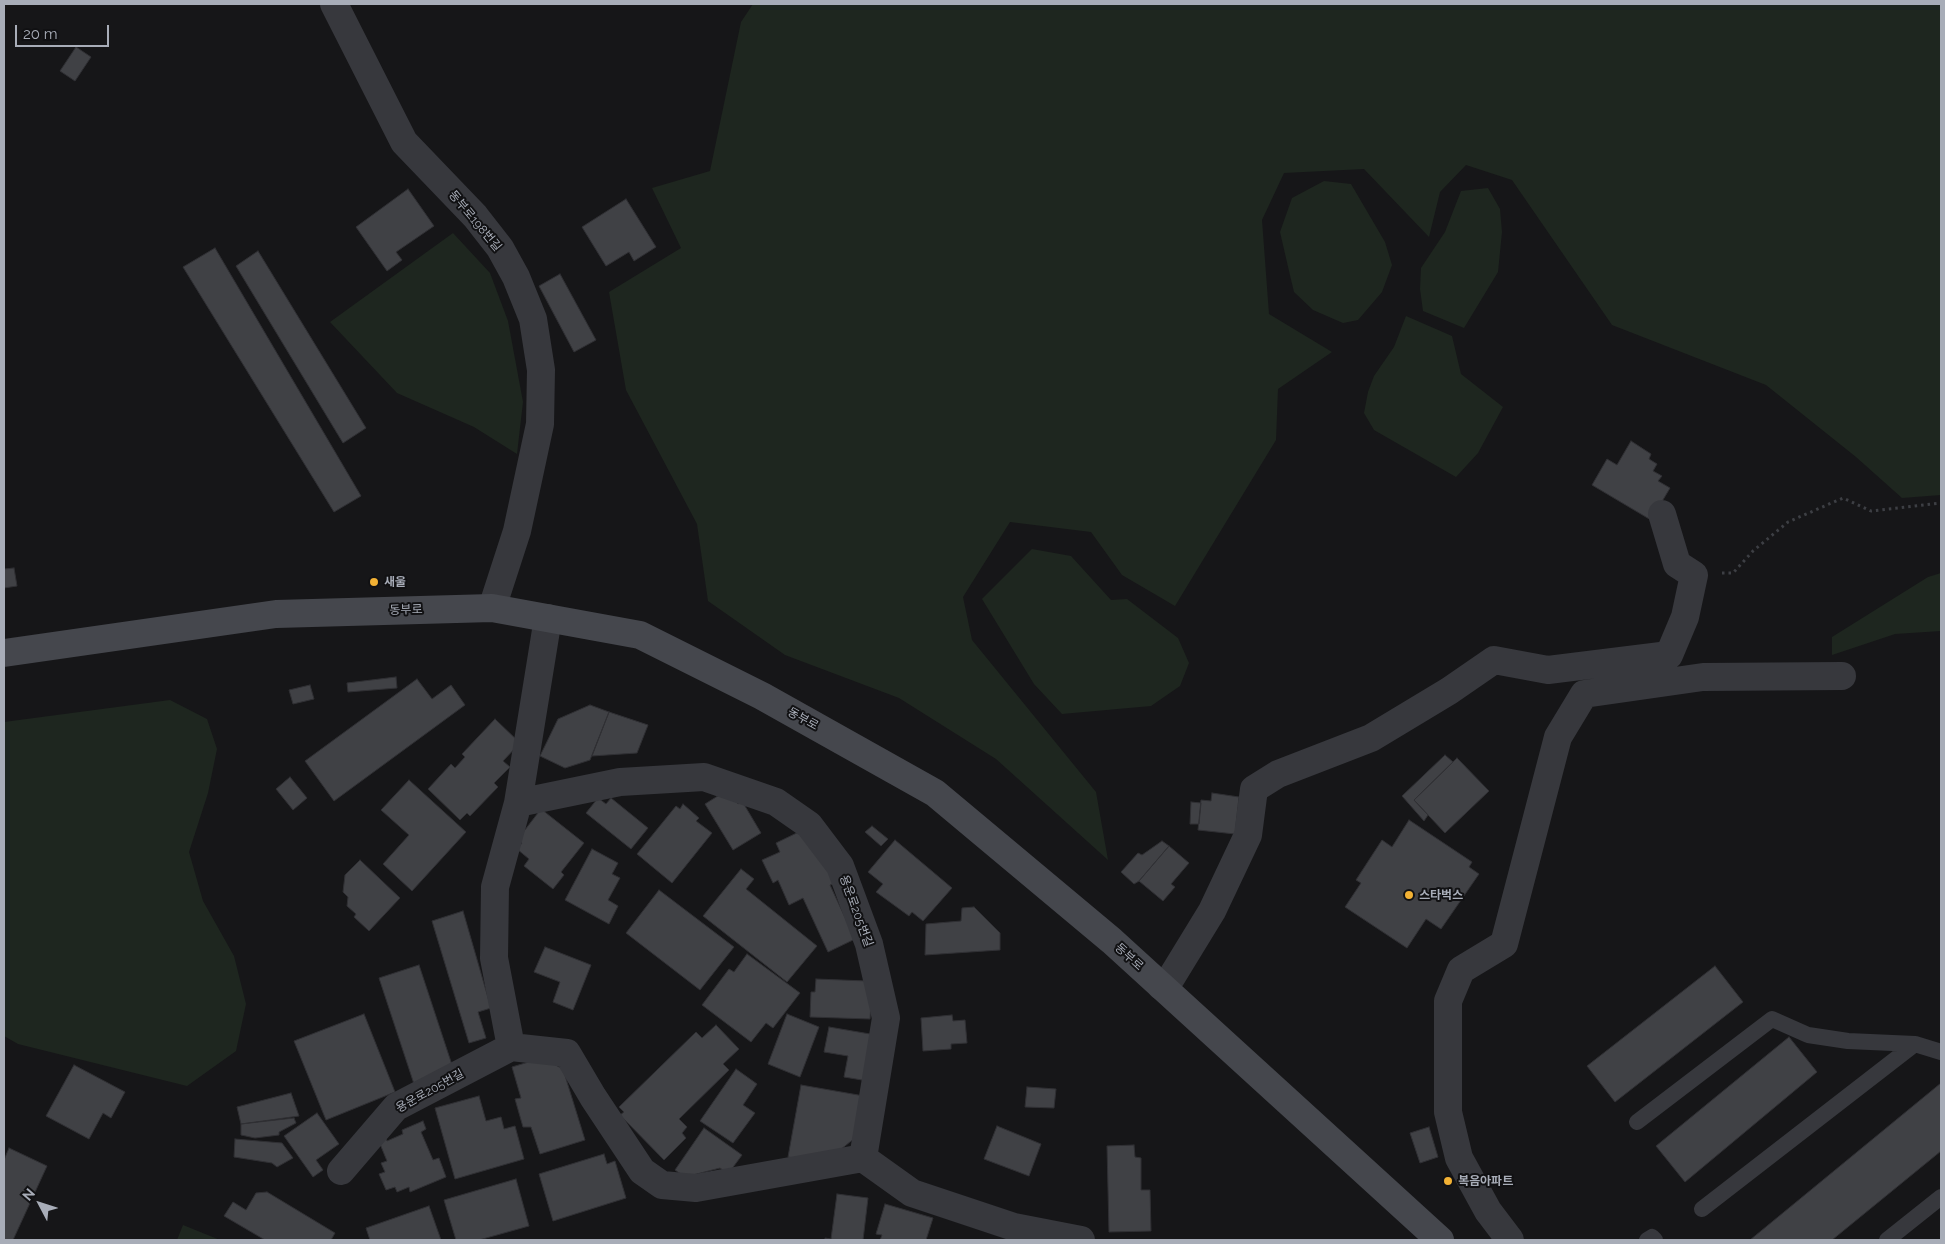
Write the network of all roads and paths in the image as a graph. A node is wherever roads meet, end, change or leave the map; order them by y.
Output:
1 (334, 4) edge
2 (1941, 503) edge
3 (1662, 514) dead end
4 (1694, 576) junction
5 (492, 608) junction
6 (548, 618) junction
7 (4, 653) edge
8 (1842, 676) dead end
9 (518, 803) junction
10 (1161, 986) junction
11 (1915, 1044) junction
12 (510, 1047) junction
13 (1941, 1052) edge
14 (1637, 1122) dead end
15 (863, 1158) junction
16 (341, 1171) dead end
17 (1941, 1197) edge
18 (1702, 1209) dead end
19 (1081, 1240) edge
20 (1440, 1240) edge
21 (1510, 1240) edge
22 (1647, 1240) edge
23 (1655, 1240) edge
24 (1887, 1240) edge

1 - 5 street, 동부로198번길
2 - 4 path
3 - 4 street
4 - 10 street
5 - 6 main road, 동부로
5 - 7 main road, 동부로
6 - 9 street
6 - 10 main road, 동부로
8 - 21 street
9 - 12 street
9 - 15 street, 용운로205번길
10 - 20 main road, 동부로
11 - 13 lane
11 - 14 lane
11 - 18 lane
12 - 15 street
12 - 16 street, 용운로205번길
15 - 19 street
17 - 24 lane
22 - 23 lane

